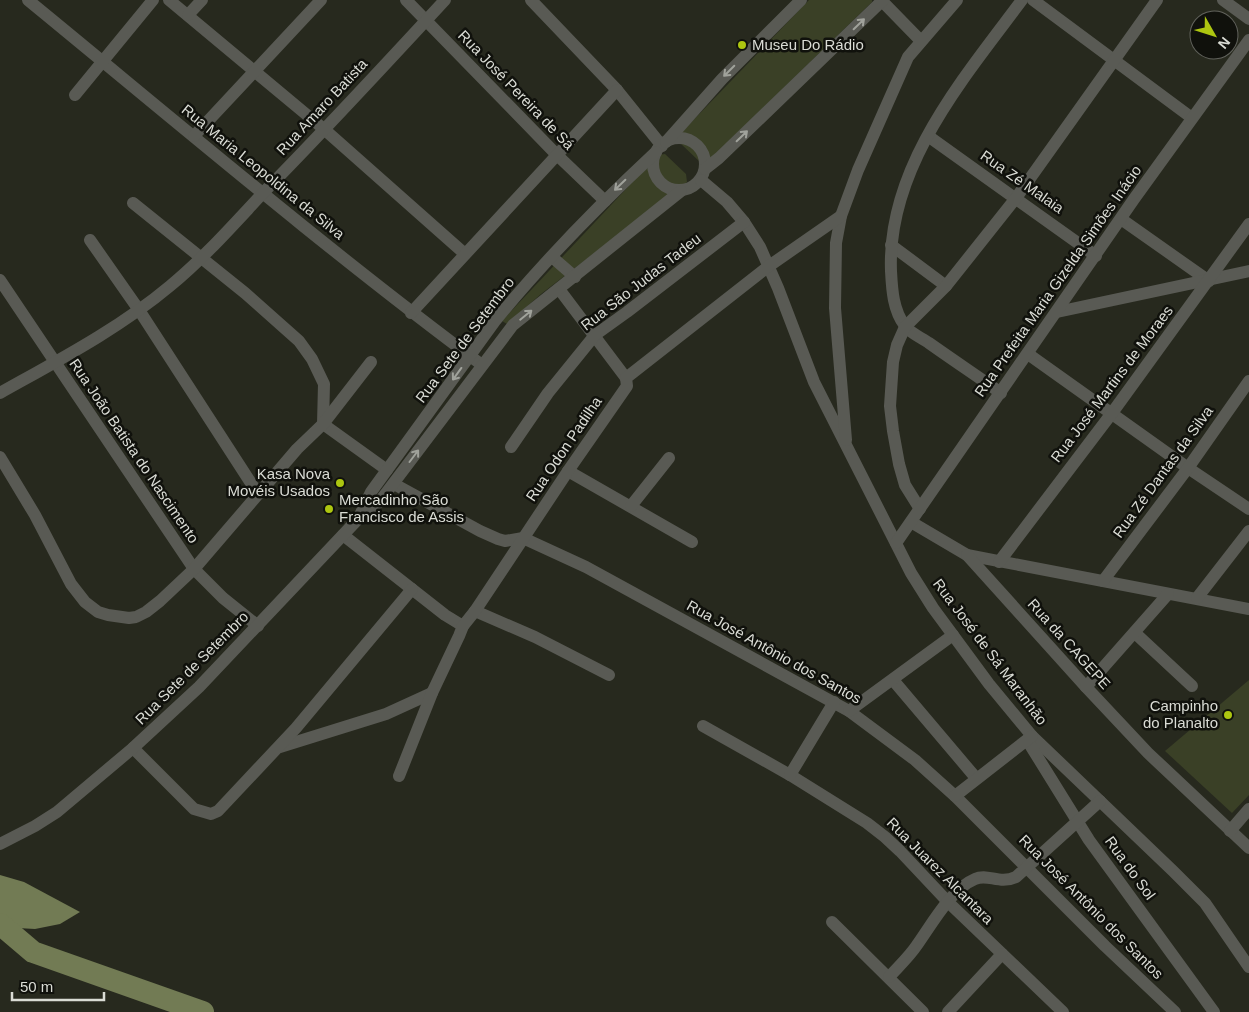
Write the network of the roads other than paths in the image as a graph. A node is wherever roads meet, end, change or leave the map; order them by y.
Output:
1 (28, 0) edge
2 (153, 0) edge
3 (169, 0) edge
4 (202, 0) edge
5 (321, 0) edge
6 (406, 0) edge
7 (445, 0) edge
8 (531, 0) edge
9 (801, 0) edge
10 (882, 0) edge
11 (957, 0) edge
12 (1022, 0) edge
13 (1033, 0) edge
14 (1157, 0) edge
15 (1223, 0) edge
16 (188, 15) junction
17 (1249, 19) edge
18 (426, 21) junction
19 (1249, 40) edge
20 (921, 41) junction
21 (1114, 61) junction
22 (103, 62) junction
23 (256, 71) junction
24 (617, 90) junction
25 (75, 94) dead end
26 (1192, 118) junction
27 (325, 130) junction
28 (194, 136) junction
29 (928, 136) junction
30 (661, 146) junction
31 (556, 154) junction
32 (703, 174) junction
33 (681, 191) junction
34 (262, 194) junction
35 (1016, 198) junction
36 (604, 200) junction
37 (133, 203) dead end
38 (841, 216) junction
39 (1121, 219) junction
40 (744, 222) junction
41 (1249, 224) edge
42 (90, 240) dead end
43 (891, 245) junction
44 (465, 254) junction
45 (1096, 256) junction
46 (552, 257) junction
47 (201, 258) junction
48 (768, 266) junction
49 (1249, 271) edge
50 (575, 277) junction
51 (0, 280) edge
52 (1209, 280) junction
53 (946, 286) junction
54 (559, 289) junction
55 (139, 310) junction
56 (1057, 312) junction
57 (411, 313) junction
58 (495, 321) junction
59 (905, 327) junction
60 (508, 332) junction
61 (595, 335) junction
62 (1028, 354) junction
63 (471, 356) junction
64 (55, 362) junction
65 (371, 362) dead end
66 (482, 365) junction
67 (626, 378) junction
68 (1249, 381) edge
69 (0, 393) edge
70 (1001, 393) junction
71 (1112, 413) junction
72 (323, 424) junction
73 (846, 445) junction
74 (510, 447) dead end
75 (0, 457) edge
76 (669, 458) dead end
77 (1188, 468) junction
78 (387, 470) junction
79 (568, 471) junction
80 (394, 484) junction
81 (258, 494) junction
82 (631, 506) junction
83 (920, 509) junction
84 (1249, 509) edge
85 (359, 518) junction
86 (911, 522) junction
87 (1249, 531) edge
88 (343, 535) junction
89 (523, 538) junction
90 (692, 542) dead end
91 (896, 543) junction
92 (967, 555) junction
93 (999, 562) junction
94 (194, 569) junction
95 (1103, 581) junction
96 (412, 589) junction
97 (1168, 594) junction
98 (1197, 598) junction
99 (1249, 609) edge
100 (474, 611) junction
101 (258, 626) junction
102 (463, 626) junction
103 (1135, 633) junction
104 (953, 635) junction
105 (609, 675) dead end
106 (893, 680) junction
107 (1192, 686) dead end
108 (1086, 687) junction
109 (432, 693) junction
110 (834, 702) junction
111 (849, 711) junction
112 (703, 726) dead end
113 (1029, 738) junction
114 (280, 747) junction
115 (133, 748) junction
116 (790, 775) junction
117 (399, 776) dead end
118 (976, 778) junction
119 (955, 796) junction
120 (1100, 802) junction
121 (1249, 809) edge
122 (1077, 821) junction
123 (1230, 831) junction
124 (0, 844) edge
125 (1249, 848) edge
126 (1027, 866) junction
127 (948, 902) junction
128 (832, 922) dead end
129 (1002, 954) junction
130 (1249, 968) edge
131 (889, 977) junction
132 (924, 1012) edge
133 (948, 1012) edge
134 (1063, 1012) edge
135 (1175, 1012) edge
136 (1214, 1012) edge

1 - 22 street, Rua Maria Leopoldina da Silva
2 - 22 street
3 - 16 street
4 - 16 street
5 - 23 street
6 - 18 street, Rua José Pereira de Sá
7 - 18 street, Rua Amaro Batista
8 - 24 street
9 -> 30 street, Rua Sete de Setembro
10 - 20 street
32 -> 10 street
11 - 20 street
12 - 29 street
13 - 21 street
14 - 21 street
15 - 17 street
16 - 23 street
18 - 27 street, Rua Amaro Batista
18 - 31 street, Rua José Pereira de Sá
19 - 26 street, Rua Prefeita Maria Gizelda Simões Inácio
20 - 38 street
21 - 26 street
21 - 35 street
22 - 25 street
22 - 28 street, Rua Maria Leopoldina da Silva
23 - 27 street
23 - 28 street
24 - 30 street
24 - 31 street
26 - 39 street, Rua Prefeita Maria Gizelda Simões Inácio
27 - 34 street, Rua Amaro Batista
27 - 44 street
28 - 34 street, Rua Maria Leopoldina da Silva
29 - 35 street, Rua Zé Malaia
29 - 43 street
30 - 32 street
30 - 33 street
30 -> 36 street, Rua Sete de Setembro
31 - 36 street, Rua José Pereira de Sá
31 - 44 street
32 - 33 street
32 - 40 street, Rua José de Sá Maranhão
33 - 50 street, Rua Sete de Setembro
34 - 47 street, Rua Amaro Batista
34 - 57 street, Rua Maria Leopoldina da Silva
35 - 45 street, Rua Zé Malaia
35 - 53 street
36 - 46 street, Rua Sete de Setembro
37 - 47 street
38 - 48 street
38 - 73 street
39 - 45 street, Rua Prefeita Maria Gizelda Simões Inácio
39 - 52 street
40 - 48 street, Rua José de Sá Maranhão
40 - 61 street, Rua São Judas Tadeu
41 - 52 street, Rua José Martins de Moraes
42 - 55 street
43 - 53 street
43 - 59 street
44 - 57 street
45 - 56 street, Rua Prefeita Maria Gizelda Simões Inácio
46 - 50 street
46 - 58 street, Rua Sete de Setembro
47 - 55 street, Rua Amaro Batista
47 - 72 street
48 - 67 street
48 - 73 street, Rua José de Sá Maranhão
49 - 52 street
50 - 54 street, Rua Sete de Setembro
51 - 64 street, Rua João Batista do Nascimento
52 - 56 street
52 - 71 street, Rua José Martins de Moraes
53 - 59 street
60 -> 54 street, Rua Sete de Setembro
54 - 61 street
55 - 64 street, Rua Amaro Batista
55 - 81 street
56 - 62 street, Rua Prefeita Maria Gizelda Simões Inácio
57 - 63 street, Rua Maria Leopoldina da Silva
58 - 60 street
58 - 63 street, Rua Sete de Setembro
59 - 70 street
59 - 83 street
60 - 66 street, Rua Sete de Setembro
61 - 67 street
61 - 74 street, Rua São Judas Tadeu
62 - 70 street, Rua Prefeita Maria Gizelda Simões Inácio
62 - 71 street
63 - 66 street, Rua Maria Leopoldina da Silva
63 -> 78 street, Rua Sete de Setembro
64 - 69 street, Rua Amaro Batista
64 - 94 street, Rua João Batista do Nascimento
65 - 72 street
80 -> 66 street, Rua Sete de Setembro
67 - 79 street, Rua Odon Padilha
68 - 77 street, Rua Zé Dantas da Silva
70 - 83 street, Rua Prefeita Maria Gizelda Simões Inácio
71 - 77 street
71 - 93 street, Rua José Martins de Moraes
72 - 78 street
72 - 81 street
73 - 91 street, Rua José de Sá Maranhão
75 - 94 street
76 - 82 street
77 - 84 street
77 - 95 street, Rua Zé Dantas da Silva
78 - 85 street, Rua Sete de Setembro
79 - 82 street
79 - 89 street, Rua Odon Padilha
80 - 85 street, Rua Sete de Setembro
80 - 89 street, Rua José Antônio dos Santos
81 - 94 street
82 - 90 street
83 - 86 street, Rua Prefeita Maria Gizelda Simões Inácio
85 - 88 street, Rua Sete de Setembro
86 - 91 street, Rua Prefeita Maria Gizelda Simões Inácio
86 - 92 street
87 - 98 street
88 - 96 street
88 - 101 street, Rua Sete de Setembro
89 - 100 street, Rua Odon Padilha
89 - 110 street, Rua José Antônio dos Santos
91 - 104 street, Rua José de Sá Maranhão
92 - 93 street
92 - 108 street, Rua da CAGEPE
93 - 95 street
94 - 101 street, Rua João Batista do Nascimento
95 - 97 street
96 - 102 street
96 - 114 street
97 - 98 street
97 - 103 street
98 - 99 street
100 - 102 street, Rua Odon Padilha
100 - 105 street
101 - 115 street, Rua Sete de Setembro
102 - 109 street, Rua Odon Padilha
103 - 107 street
103 - 108 street
104 - 106 street
104 - 113 street, Rua José de Sá Maranhão
106 - 111 street
106 - 118 street
108 - 123 street, Rua da CAGEPE
109 - 114 street
109 - 117 street, Rua Odon Padilha
110 - 111 street, Rua José Antônio dos Santos
110 - 116 street
111 - 119 street, Rua José Antônio dos Santos
112 - 116 street, Rua Juarez Alcantara
113 - 118 street
113 - 120 street, Rua José de Sá Maranhão
113 - 122 street, Rua do Sol
114 - 115 street
115 - 124 street, Rua Sete de Setembro
116 - 127 street, Rua Juarez Alcantara
118 - 119 street
119 - 126 street, Rua José Antônio dos Santos
120 - 122 street
120 - 130 street, Rua José de Sá Maranhão
121 - 123 street
122 - 126 street
122 - 136 street, Rua do Sol
123 - 125 street, Rua da CAGEPE
126 - 127 street
126 - 135 street, Rua José Antônio dos Santos
127 - 129 street, Rua Juarez Alcantara
127 - 131 street
128 - 131 street
129 - 133 street
129 - 134 street, Rua Juarez Alcantara
131 - 132 street

